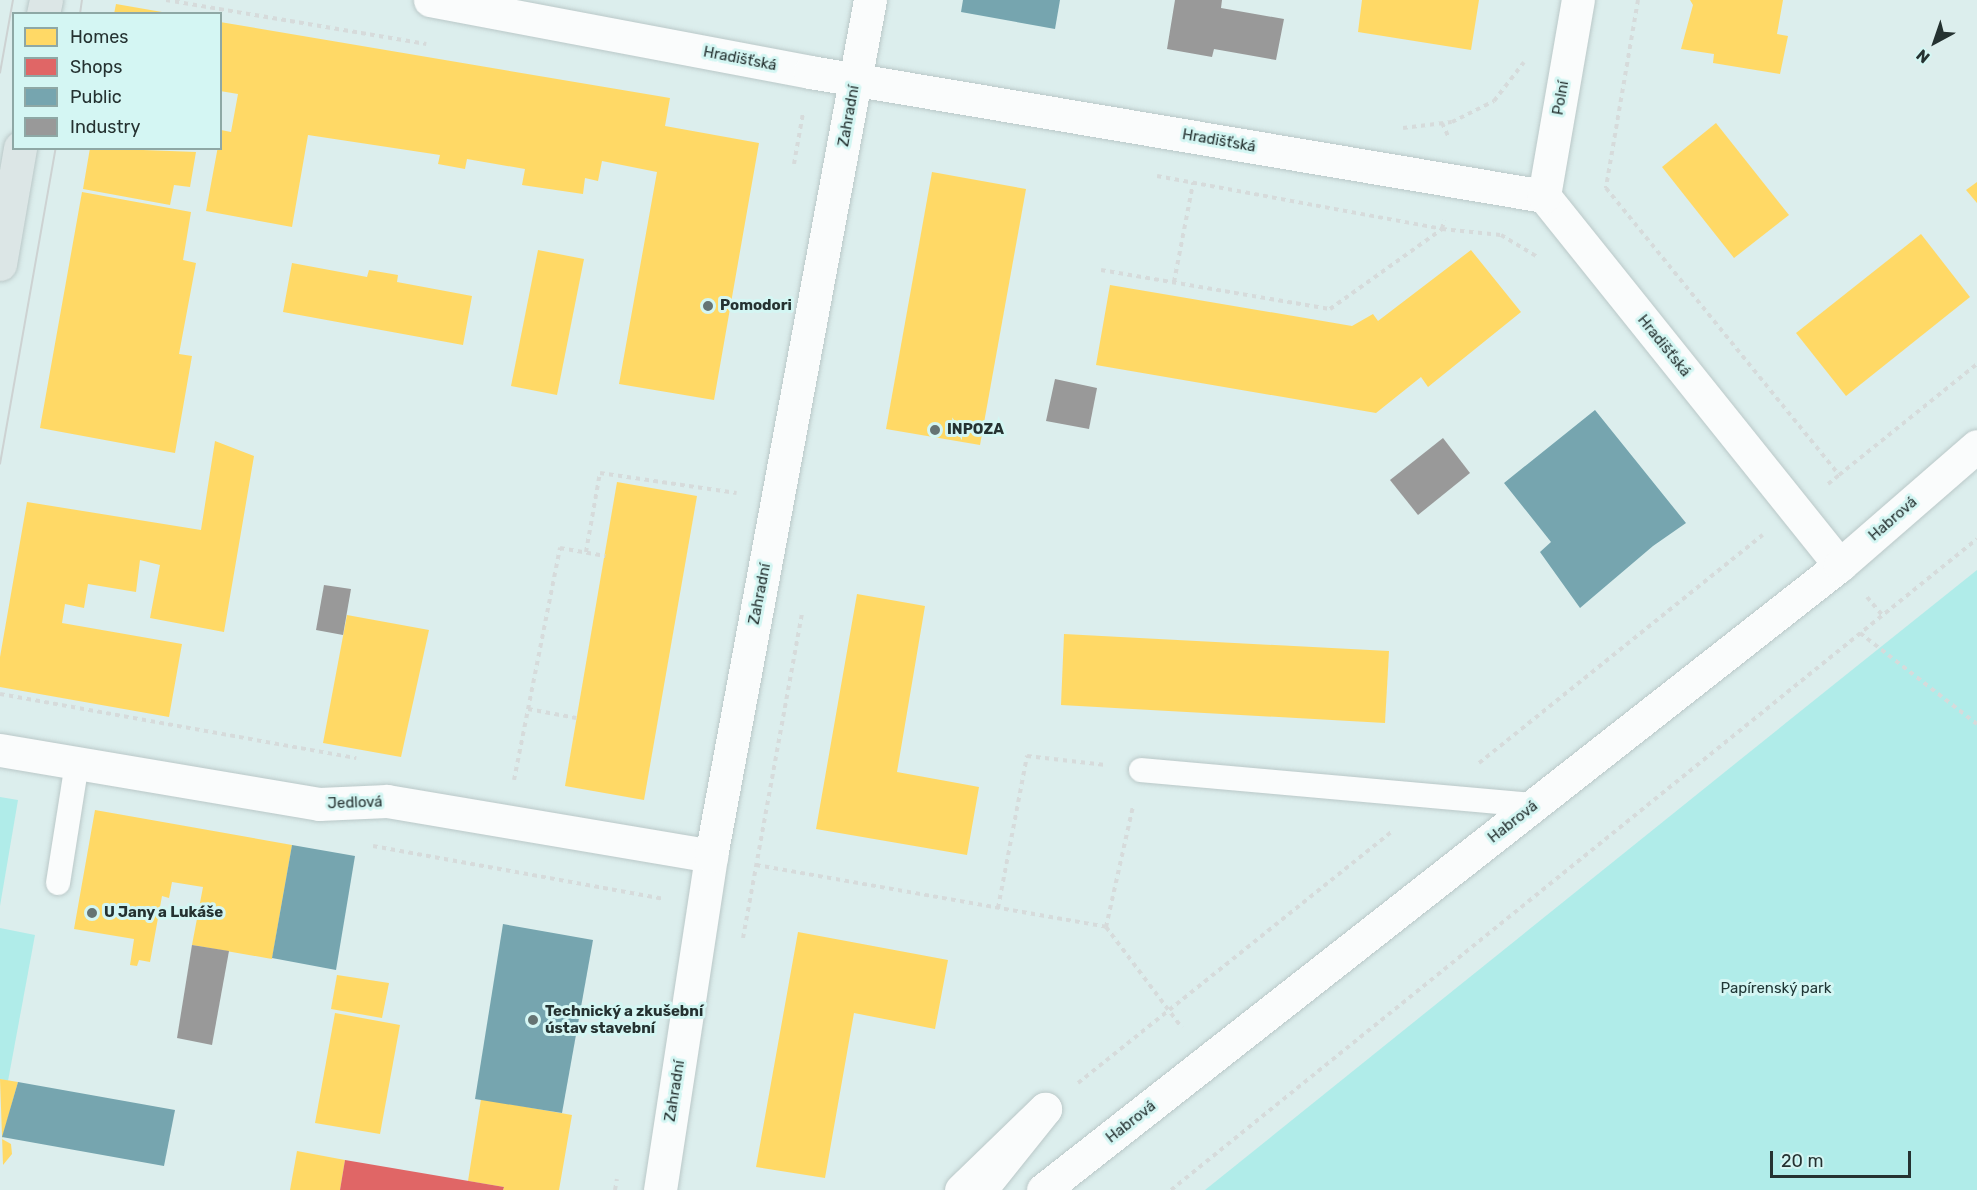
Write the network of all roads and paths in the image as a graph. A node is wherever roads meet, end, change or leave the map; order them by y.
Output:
1 (430, 0) edge
2 (870, 0) edge
3 (1578, 0) edge
4 (1638, 0) edge
5 (1526, 59) dead end
6 (856, 80) junction
7 (1396, 129) dead end
8 (20, 150) edge
9 (1193, 183) dead end
10 (1544, 195) junction
11 (1541, 260) dead end
12 (0, 264) edge
13 (1101, 270) dead end
14 (1174, 282) junction
15 (1977, 364) edge
16 (1977, 447) edge
17 (737, 493) dead end
18 (1756, 526) dead end
19 (1764, 535) dead end
20 (1977, 539) edge
21 (586, 552) junction
22 (605, 556) dead end
23 (1840, 565) junction
24 (1860, 633) junction
25 (0, 694) edge
26 (528, 709) junction
27 (576, 718) dead end
28 (1977, 724) edge
29 (0, 750) edge
30 (363, 759) dead end
31 (77, 763) junction
32 (1141, 770) junction
33 (512, 787) dead end
34 (1534, 805) junction
35 (711, 856) junction
36 (58, 883) dead end
37 (998, 908) junction
38 (1106, 927) junction
39 (1208, 1062) junction
40 (660, 1190) edge
41 (961, 1190) edge
42 (980, 1190) edge
43 (1043, 1190) edge
44 (1171, 1190) edge

1 - 6 street, Hradišťská
2 - 6 street, Zahradní
3 - 10 street, Polní
4 - 15 path
5 - 7 path
6 - 10 street, Hradišťská
6 - 35 street, Zahradní
8 - 12 main road
9 - 14 path
10 - 23 street, Hradišťská
11 - 14 path
13 - 14 path
16 - 23 street, Habrová
17 - 21 path
18 - 19 path
20 - 24 path
21 - 22 path
21 - 26 path
23 - 34 street, Habrová
24 - 28 path
24 - 44 path
25 - 30 path
26 - 27 path
26 - 33 path
29 - 31 street, Jedlová
31 - 35 street, Jedlová
31 - 36 lane
32 - 34 lane
32 - 37 path
32 - 38 path
34 - 39 street, Habrová
35 - 37 path
35 - 40 street, Zahradní
37 - 38 path
38 - 39 path
39 - 43 street, Habrová
41 - 42 street

